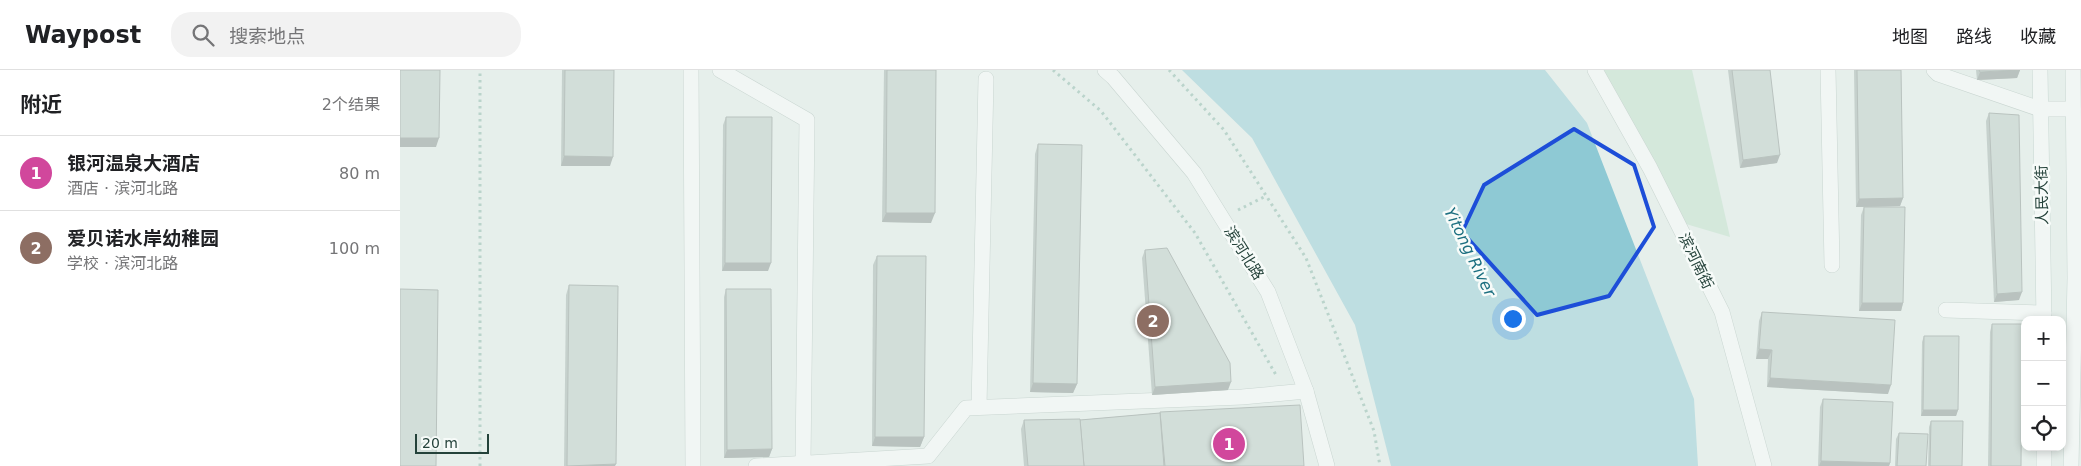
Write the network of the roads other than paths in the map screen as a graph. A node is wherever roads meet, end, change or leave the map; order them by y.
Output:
1 (691, 70) edge
2 (720, 70) edge
3 (1105, 70) edge
4 (1596, 70) edge
5 (1828, 70) edge
6 (2040, 70) edge
7 (2073, 70) edge
8 (1937, 71) edge
9 (986, 79) dead end
10 (2040, 109) junction
11 (2074, 109) junction
12 (1832, 265) dead end
13 (1946, 310) dead end
14 (2044, 316) edge
15 (1306, 391) junction
16 (978, 407) junction
17 (2044, 451) edge
18 (803, 463) junction
19 (693, 466) edge
20 (756, 466) edge
21 (1327, 466) edge
22 (1764, 466) edge
23 (2044, 466) edge
24 (2071, 466) edge

1 - 19 street
2 - 18 street
3 - 15 street, 滨河北路
4 - 22 street, 滨河南街
5 - 12 street
6 - 10 street, 人民大街
7 - 11 street
8 - 10 street
9 - 16 street
10 - 11 street
10 - 14 street, 人民大街
11 - 24 street
13 - 14 street
15 - 16 street
15 - 21 street, 滨河北路
16 - 18 street
17 - 23 street
18 - 20 street

